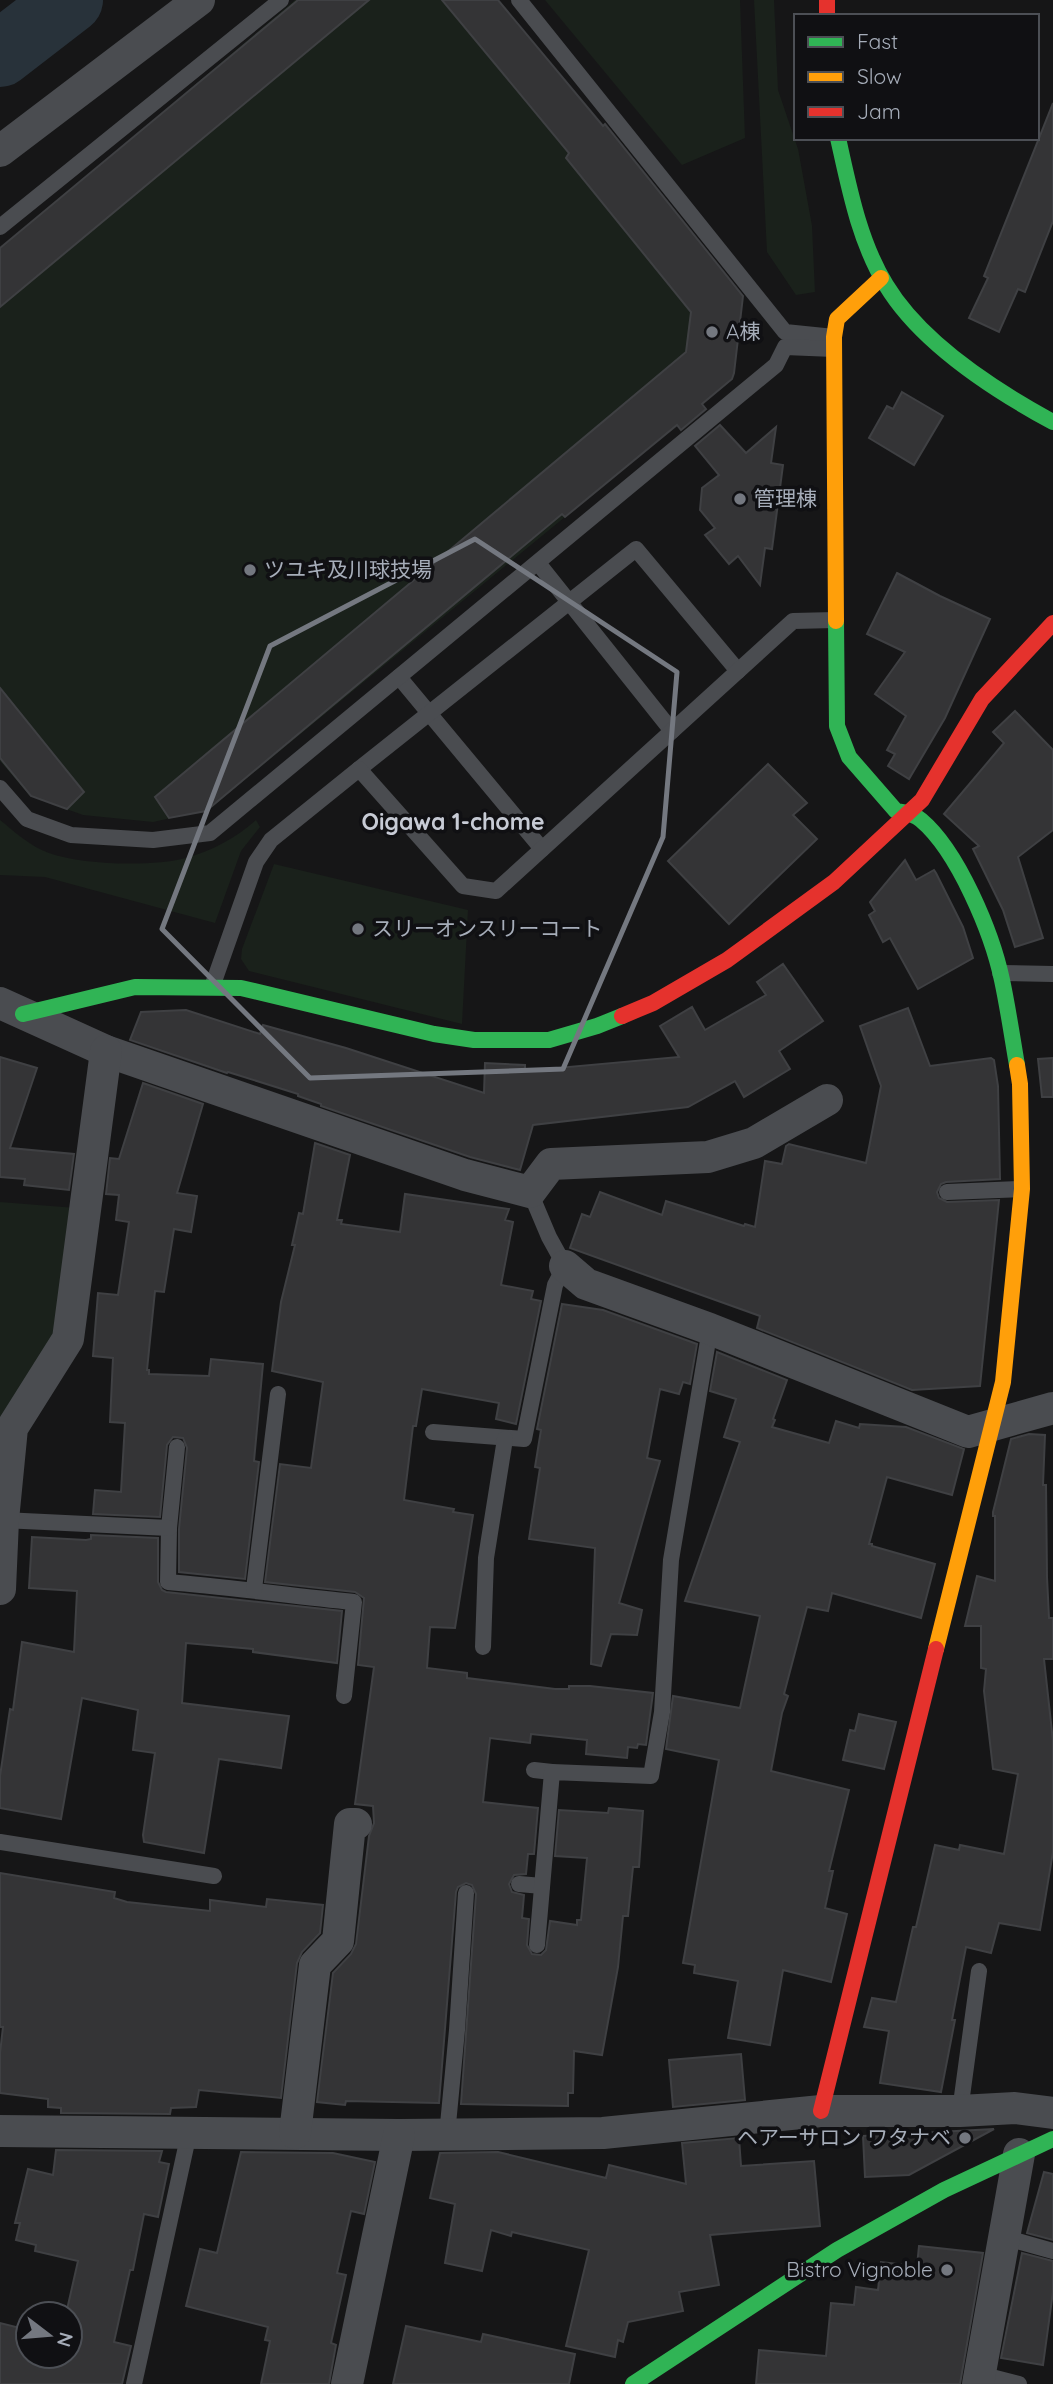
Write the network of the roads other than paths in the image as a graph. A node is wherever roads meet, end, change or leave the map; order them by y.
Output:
1 (199, 0) edge
2 (281, 0) edge
3 (519, 0) edge
4 (839, 140) edge
5 (0, 151) edge
6 (0, 227) edge
7 (881, 278) junction
8 (834, 343) junction
9 (1053, 422) edge
10 (538, 563) junction
11 (568, 603) junction
12 (835, 620) junction
13 (1053, 623) edge
14 (738, 671) junction
15 (399, 677) junction
16 (429, 714) junction
17 (672, 730) junction
18 (359, 769) junction
19 (0, 788) edge
20 (909, 813) junction
21 (542, 849) junction
22 (1000, 973) junction
23 (1053, 974) edge
24 (212, 987) junction
25 (12, 1008) edge
26 (106, 1051) junction
27 (827, 1100) dead end
28 (1022, 1189) junction
29 (530, 1192) junction
30 (947, 1192) dead end
31 (565, 1266) junction
32 (710, 1329) junction
33 (278, 1394) dead end
34 (1053, 1408) edge
35 (991, 1425) junction
36 (433, 1432) dead end
37 (505, 1439) junction
38 (177, 1447) dead end
39 (169, 1528) junction
40 (2, 1537) edge
41 (254, 1589) junction
42 (0, 1590) edge
43 (483, 1647) dead end
44 (344, 1696) dead end
45 (534, 1770) dead end
46 (552, 1772) junction
47 (356, 1824) dead end
48 (0, 1842) edge
49 (214, 1876) dead end
50 (519, 1884) dead end
51 (542, 1886) junction
52 (466, 1893) dead end
53 (537, 1945) dead end
54 (979, 1971) dead end
55 (821, 2111) junction
56 (960, 2111) junction
57 (1053, 2113) edge
58 (0, 2131) edge
59 (189, 2133) junction
60 (295, 2133) junction
61 (399, 2135) junction
62 (447, 2135) junction
63 (1053, 2138) edge
64 (1019, 2154) junction
65 (1003, 2237) junction
66 (1053, 2251) edge
67 (979, 2379) edge
68 (134, 2384) edge
69 (347, 2384) edge
70 (633, 2384) edge
71 (1019, 2384) edge

1 - 5 street
2 - 6 lane
3 - 8 lane
4 - 7 street
7 - 8 street
7 - 9 street
8 - 10 lane
8 - 12 street
10 - 11 lane
10 - 15 lane
11 - 14 lane
11 - 16 lane
11 - 17 lane
12 - 14 lane
12 - 20 street
13 - 20 street
14 - 17 lane
15 - 16 lane
15 - 19 lane
16 - 18 lane
16 - 21 lane
17 - 21 lane
18 - 21 lane
18 - 24 lane
20 - 22 street
20 - 24 street
22 - 23 lane
22 - 28 street
24 - 25 street
25 - 26 street
26 - 29 street
26 - 40 street
27 - 29 street
28 - 30 lane
28 - 35 street
29 - 31 lane
31 - 32 street
31 - 37 lane
32 - 35 street
32 - 46 lane
33 - 41 lane
34 - 35 street
35 - 55 street
36 - 37 lane
37 - 43 lane
38 - 39 lane
39 - 40 lane
39 - 41 lane
40 - 42 street
41 - 44 lane
45 - 46 lane
46 - 51 lane
47 - 60 street
48 - 49 lane
50 - 51 lane
51 - 53 lane
52 - 62 lane
54 - 56 lane
55 - 56 street
55 - 62 street
56 - 57 street
58 - 59 street
59 - 60 street
59 - 68 lane
60 - 61 street
61 - 62 street
61 - 69 street
63 - 64 street
64 - 65 street
64 - 70 street
65 - 66 lane
65 - 67 street
67 - 71 lane

